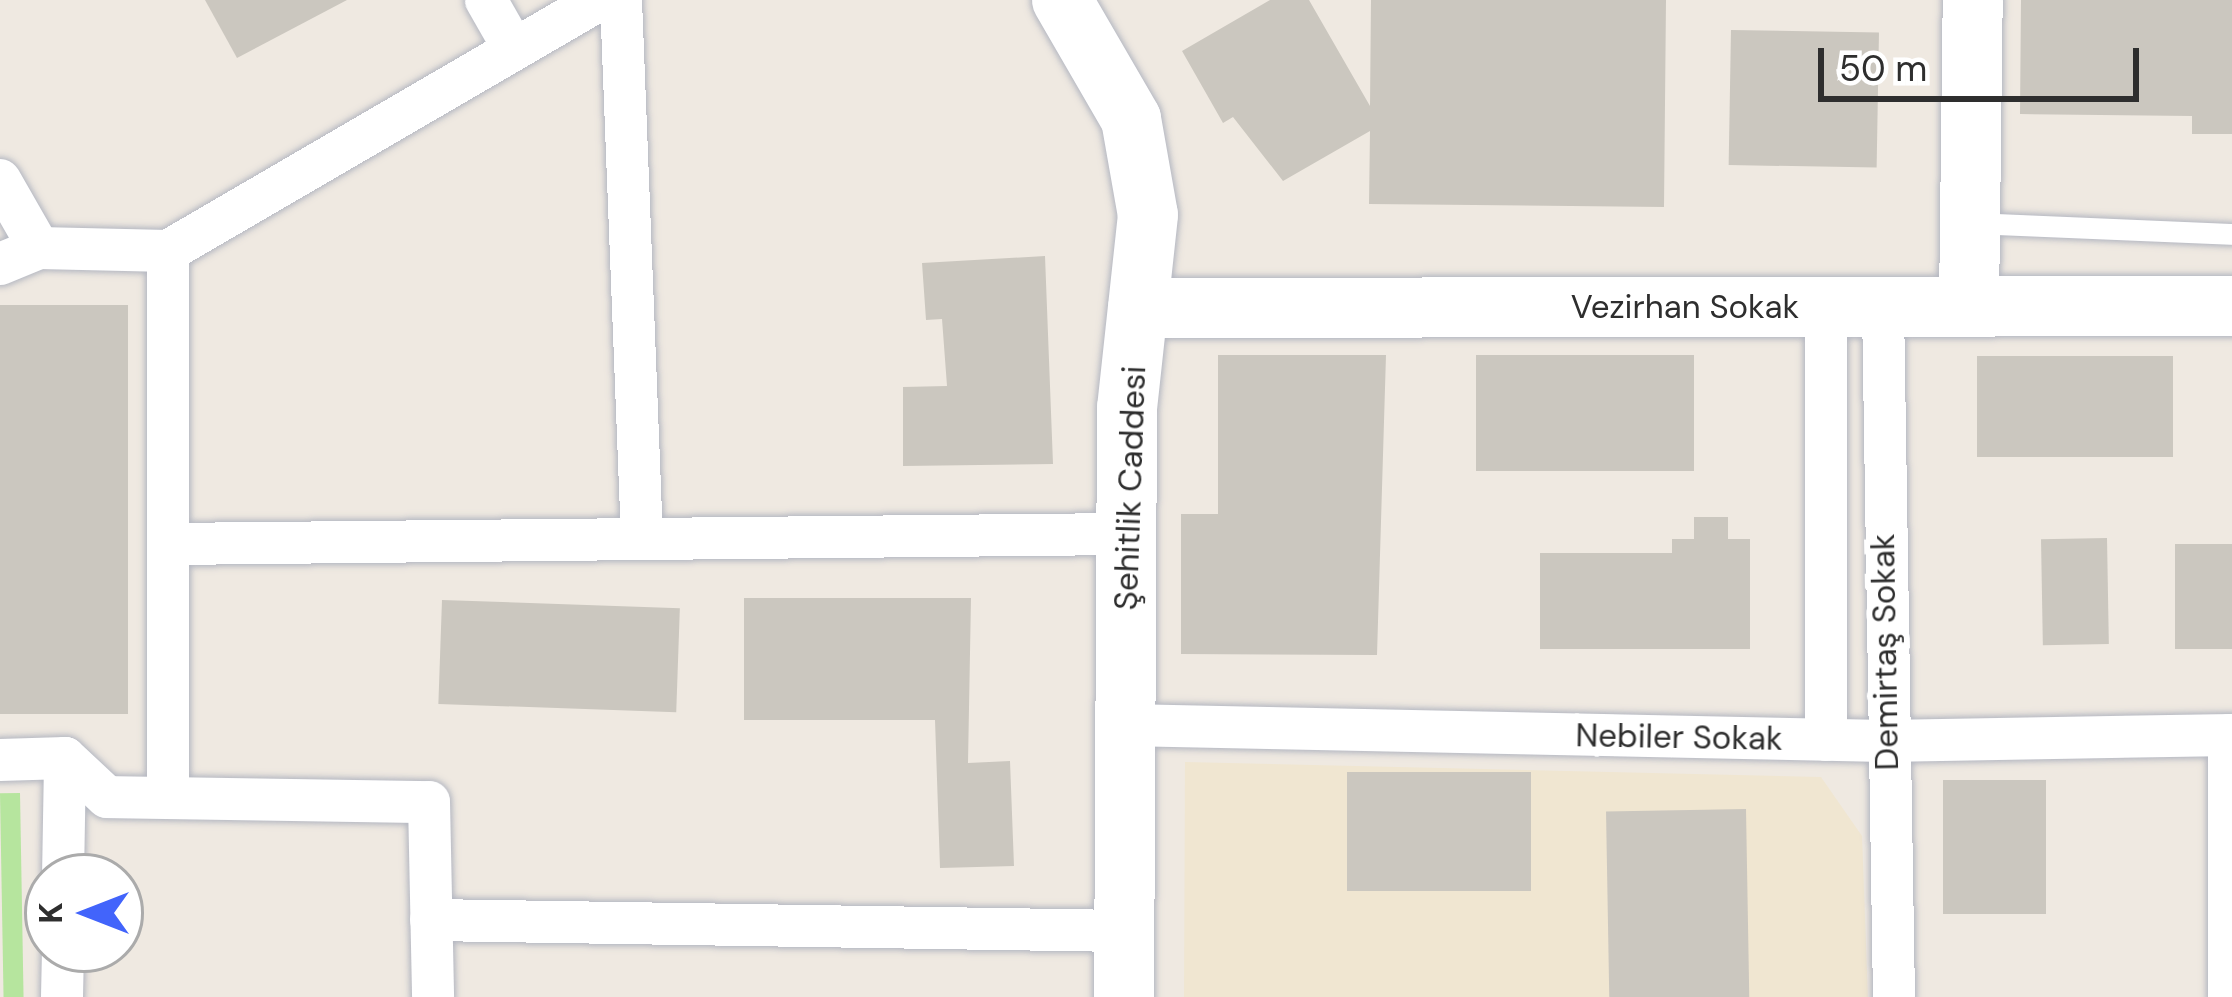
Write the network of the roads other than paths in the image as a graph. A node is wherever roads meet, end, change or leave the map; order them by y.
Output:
1 (486, 0) edge
2 (599, 0) edge
3 (621, 0) edge
4 (1062, 0) edge
5 (1973, 0) edge
6 (514, 49) junction
7 (0, 180) edge
8 (1970, 223) junction
9 (2232, 234) edge
10 (168, 251) junction
11 (20, 256) edge
12 (1969, 306) junction
13 (2232, 306) edge
14 (1855, 307) junction
15 (1138, 308) junction
16 (1127, 534) junction
17 (642, 539) junction
18 (168, 544) junction
19 (1125, 725) junction
20 (2231, 735) edge
21 (1826, 740) junction
22 (1885, 742) junction
23 (64, 758) junction
24 (0, 760) edge
25 (168, 798) junction
26 (63, 853) edge
27 (431, 920) junction
28 (1124, 932) junction
29 (433, 997) edge
30 (1124, 997) edge
31 (1894, 997) edge
32 (2229, 997) edge

1 - 6 street
2 - 6 street
3 - 17 street
4 - 15 street, Şehitlik Caddesi
5 - 8 street
6 - 10 street
7 - 11 street
8 - 9 lane
8 - 12 street
10 - 11 street
10 - 18 street
12 - 13 street, Vezirhan Sokak
12 - 14 street, Vezirhan Sokak
14 - 15 street, Vezirhan Sokak
14 - 21 street
14 - 22 street, Demirtaş Sokak
15 - 16 street, Şehitlik Caddesi
16 - 17 street
16 - 19 street, Şehitlik Caddesi
17 - 18 street
18 - 25 street
19 - 21 street, Nebiler Sokak
19 - 28 street, Şehitlik Caddesi
20 - 22 street, Nebiler Sokak
20 - 32 street
21 - 22 street, Nebiler Sokak
22 - 31 street, Demirtaş Sokak
23 - 24 street
23 - 25 street
23 - 26 street
25 - 27 street
27 - 28 street
27 - 29 street
28 - 30 street, Şehitlik Caddesi

